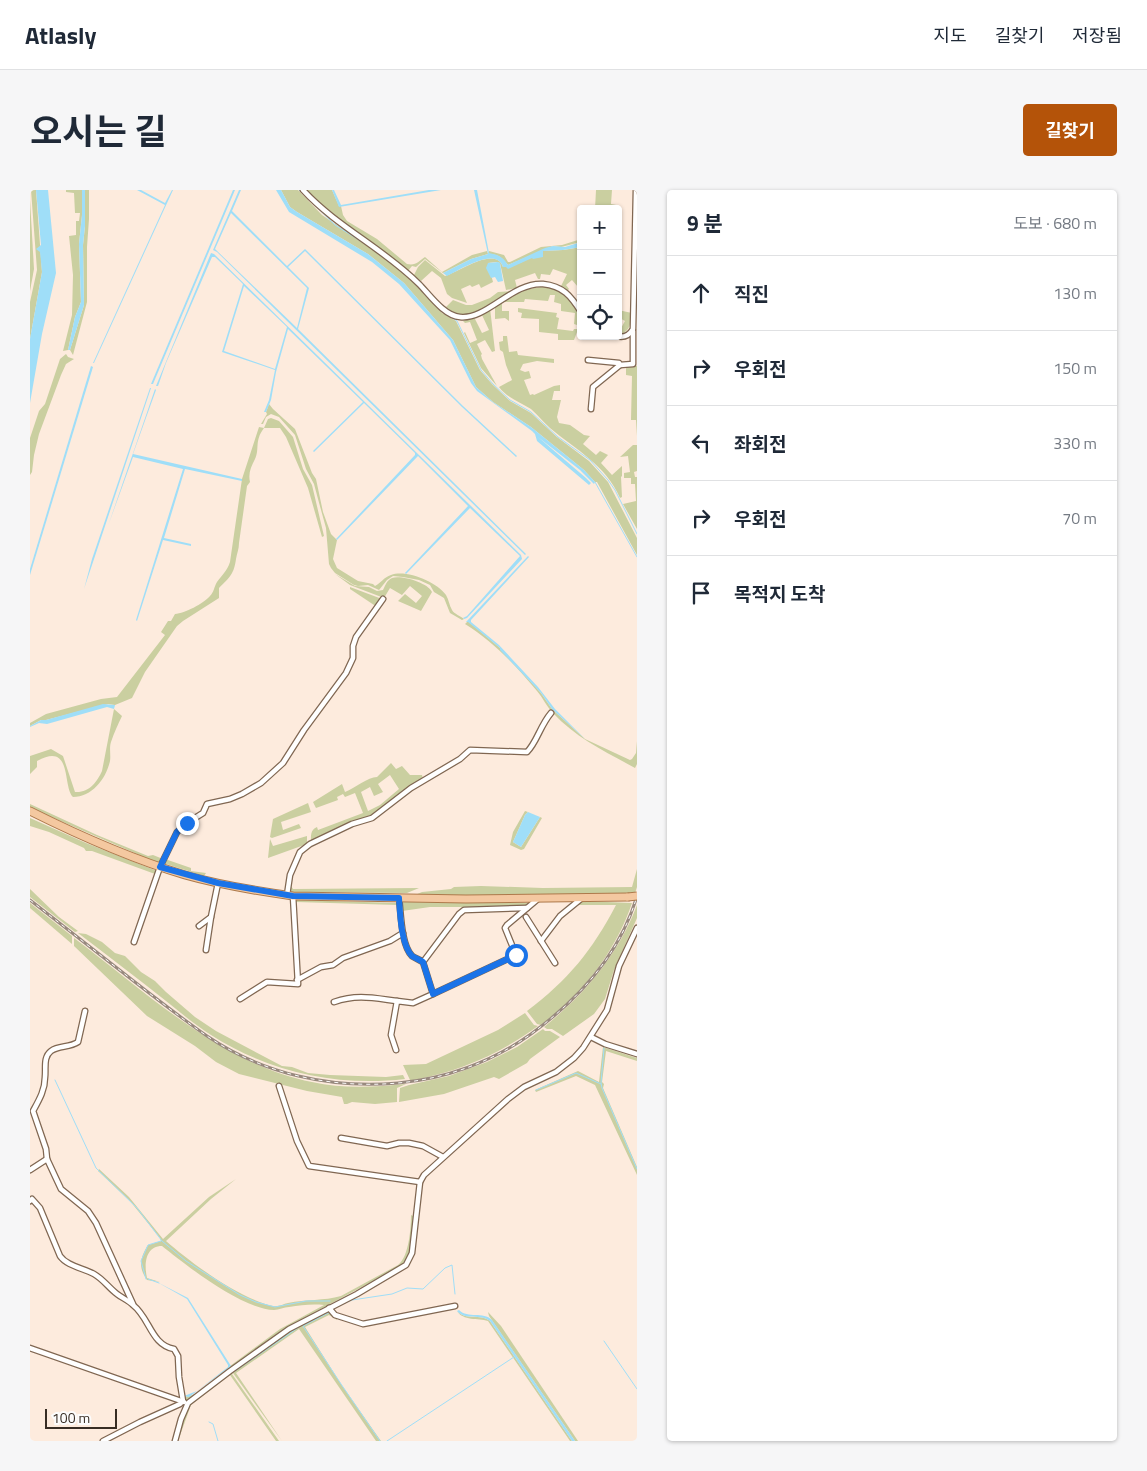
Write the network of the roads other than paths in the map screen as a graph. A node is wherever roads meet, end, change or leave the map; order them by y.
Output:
1 (303, 190) edge
2 (636, 190) edge
3 (577, 306) edge
4 (633, 329) junction
5 (622, 337) edge
6 (588, 360) dead end
7 (620, 365) junction
8 (591, 409) dead end
9 (383, 599) dead end
10 (551, 714) dead end
11 (30, 812) edge
12 (160, 867) junction
13 (218, 883) junction
14 (290, 896) junction
15 (637, 896) edge
16 (583, 897) junction
17 (399, 898) junction
18 (539, 898) junction
19 (527, 908) junction
20 (526, 917) dead end
21 (211, 918) junction
22 (198, 926) dead end
23 (637, 928) edge
24 (403, 932) junction
25 (541, 941) junction
26 (134, 942) dead end
27 (206, 950) dead end
28 (423, 962) junction
29 (555, 963) dead end
30 (298, 980) junction
31 (433, 994) junction
32 (240, 999) dead end
33 (396, 1001) junction
34 (334, 1002) dead end
35 (85, 1011) dead end
36 (591, 1037) junction
37 (396, 1050) dead end
38 (637, 1054) edge
39 (279, 1086) dead end
40 (341, 1138) dead end
41 (443, 1157) junction
42 (48, 1160) junction
43 (31, 1169) edge
44 (420, 1182) junction
45 (30, 1201) edge
46 (133, 1304) junction
47 (454, 1306) dead end
48 (329, 1308) junction
49 (30, 1348) edge
50 (183, 1401) junction
51 (188, 1403) junction
52 (103, 1441) edge
53 (175, 1441) edge

1 - 3 street
2 - 4 street
4 - 5 street
4 - 7 street
6 - 7 street
7 - 8 street
9 - 12 street
10 - 14 street
11 - 12 main road
12 - 13 main road
12 - 26 street
13 - 14 main road
13 - 21 street
14 - 17 main road
14 - 30 street
15 - 16 main road, bridge
16 - 18 main road
16 - 25 street
17 - 18 main road
17 - 24 street
18 - 19 street
19 - 28 street
19 - 31 street
20 - 25 street
21 - 22 street
21 - 27 street
23 - 36 street
24 - 28 street
24 - 30 street
25 - 29 street
28 - 31 street
30 - 32 street
31 - 33 street
33 - 34 street
33 - 37 street
35 - 42 street
36 - 38 street
36 - 41 street
39 - 44 street
40 - 41 street
41 - 44 street
42 - 43 street
42 - 46 street
44 - 48 street
45 - 46 street
46 - 50 street
47 - 48 street
48 - 51 street
49 - 50 street
50 - 51 street
50 - 52 street
51 - 53 street

